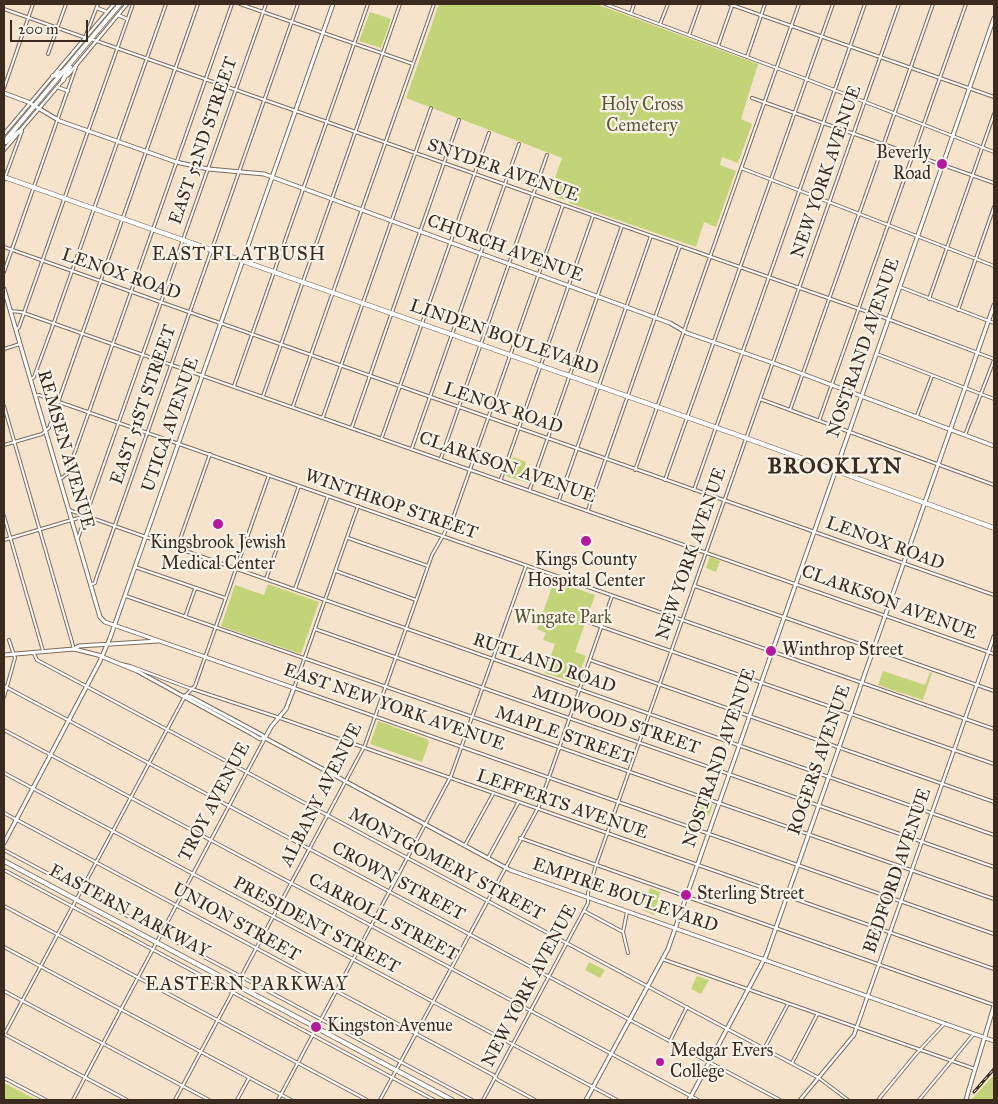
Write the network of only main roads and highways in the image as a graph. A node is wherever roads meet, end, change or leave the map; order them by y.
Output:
1 (120, 4) edge
2 (126, 4) edge
3 (333, 4) edge
4 (117, 8) junction
5 (994, 18) edge
6 (73, 60) junction
7 (64, 71) junction
8 (54, 76) road end
9 (63, 80) road end
10 (4, 93) edge
11 (37, 107) junction
12 (22, 129) road end
13 (5, 142) edge
14 (272, 177) junction
15 (4, 178) edge
16 (243, 261) junction
17 (4, 289) edge
18 (994, 305) edge
19 (862, 396) junction
20 (951, 429) junction
21 (994, 446) edge
22 (836, 470) junction
23 (925, 503) junction
24 (994, 528) edge
25 (101, 619) joint
26 (115, 625) junction
27 (161, 641) junction
28 (108, 645) junction
29 (74, 649) junction
30 (4, 655) edge
31 (102, 657) junction
32 (294, 688) joint
33 (265, 738) junction
34 (4, 842) edge
35 (4, 861) edge
36 (675, 928) junction
37 (764, 960) junction
38 (994, 1006) edge
39 (984, 1037) junction
40 (994, 1041) edge
41 (690, 1098) edge
42 (452, 1100) edge
43 (586, 1100) edge
44 (966, 1100) edge

1 - 4 main road
2 - 4 main road
3 - 14 main road, UTICA AVENUE
4 - 6 main road
5 - 19 main road, NOSTRAND AVENUE
6 - 7 main road
6 - 9 main road
7 - 8 main road
7 - 11 main road
10 - 11 main road, CHURCH AVENUE
11 - 13 main road
11 - 14 main road, CHURCH AVENUE
12 - 13 main road
14 - 16 main road, UTICA AVENUE
14 - 19 main road, CHURCH AVENUE
15 - 16 main road, LINDEN BOULEVARD
16 - 22 main road, LINDEN BOULEVARD
16 - 26 main road, UTICA AVENUE
17 - 25 main road, REMSEN AVENUE
18 - 20 main road, ROGERS AVENUE
19 - 20 main road, CHURCH AVENUE
19 - 22 main road, NOSTRAND AVENUE
20 - 21 main road, CHURCH AVENUE
20 - 23 main road, ROGERS AVENUE
22 - 23 main road, LINDEN BOULEVARD
22 - 36 main road, NOSTRAND AVENUE
23 - 24 main road, LINDEN BOULEVARD
23 - 37 main road, ROGERS AVENUE
25 - 26 main road, EAST NEW YORK AVENUE
26 - 27 main road, EAST NEW YORK AVENUE
26 - 28 main road, UTICA AVENUE
27 - 28 main road, EAST NEW YORK AVENUE
27 - 32 main road, EAST NEW YORK AVENUE
28 - 29 main road, EAST NEW YORK AVENUE
28 - 31 main road, UTICA AVENUE
29 - 30 main road, EAST NEW YORK AVENUE
29 - 31 main road, EMPIRE BOULEVARD
31 - 33 main road, EMPIRE BOULEVARD
31 - 34 main road, UTICA AVENUE
32 - 33 main road, TROY AVENUE
33 - 36 main road, EMPIRE BOULEVARD
35 - 42 main road, EASTERN PARKWAY
36 - 37 main road, EMPIRE BOULEVARD
36 - 43 main road, NOSTRAND AVENUE
37 - 39 main road, EMPIRE BOULEVARD
37 - 41 main road, ROGERS AVENUE
38 - 39 main road
39 - 40 main road, EMPIRE BOULEVARD
39 - 44 main road, bridge

